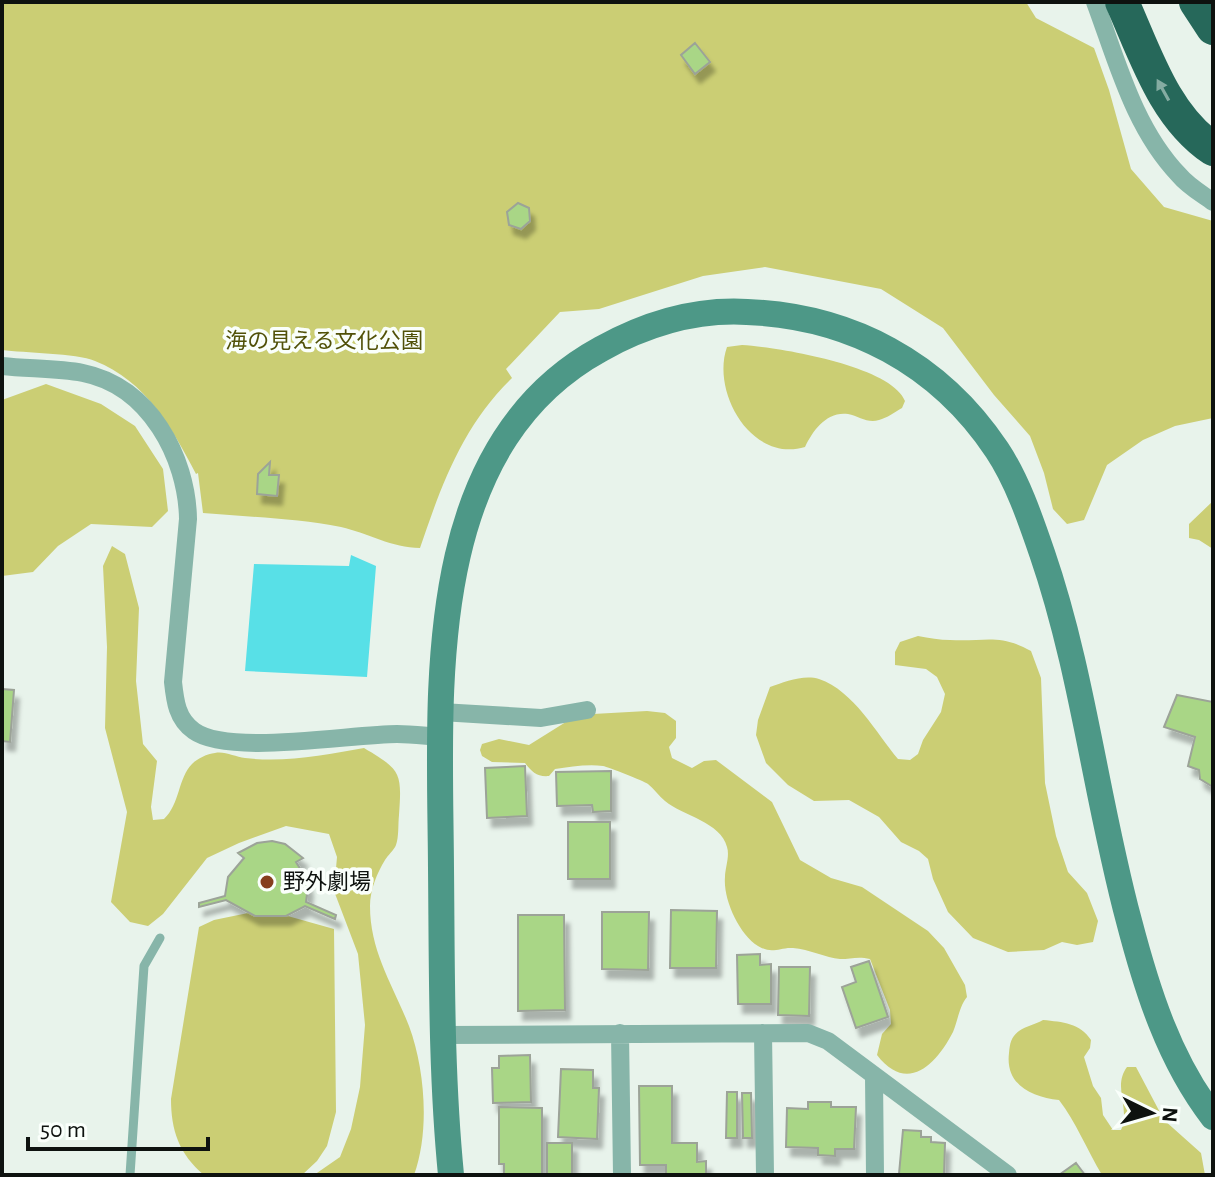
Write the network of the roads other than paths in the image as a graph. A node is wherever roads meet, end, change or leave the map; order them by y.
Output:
1 (1095, 2) edge
2 (1122, 2) edge
3 (1196, 2) edge
4 (1213, 28) edge
5 (1213, 149) edge
6 (1213, 202) edge
7 (2, 366) edge
8 (587, 710) dead end
9 (440, 724) junction
10 (160, 938) dead end
11 (620, 1033) junction
12 (763, 1033) junction
13 (442, 1035) junction
14 (874, 1077) junction
15 (1213, 1117) edge
16 (130, 1175) edge
17 (451, 1175) edge
18 (622, 1175) edge
19 (765, 1175) edge
20 (875, 1175) edge
21 (1008, 1175) edge

1 - 6 street
5 -> 2 highway
3 - 4 highway
7 - 9 street
8 - 9 street
9 - 13 street
9 - 15 street
10 - 16 lane
11 - 12 street
11 - 13 street
11 - 18 street
12 - 14 street
12 - 19 street
13 - 17 street
14 - 20 street
14 - 21 street

